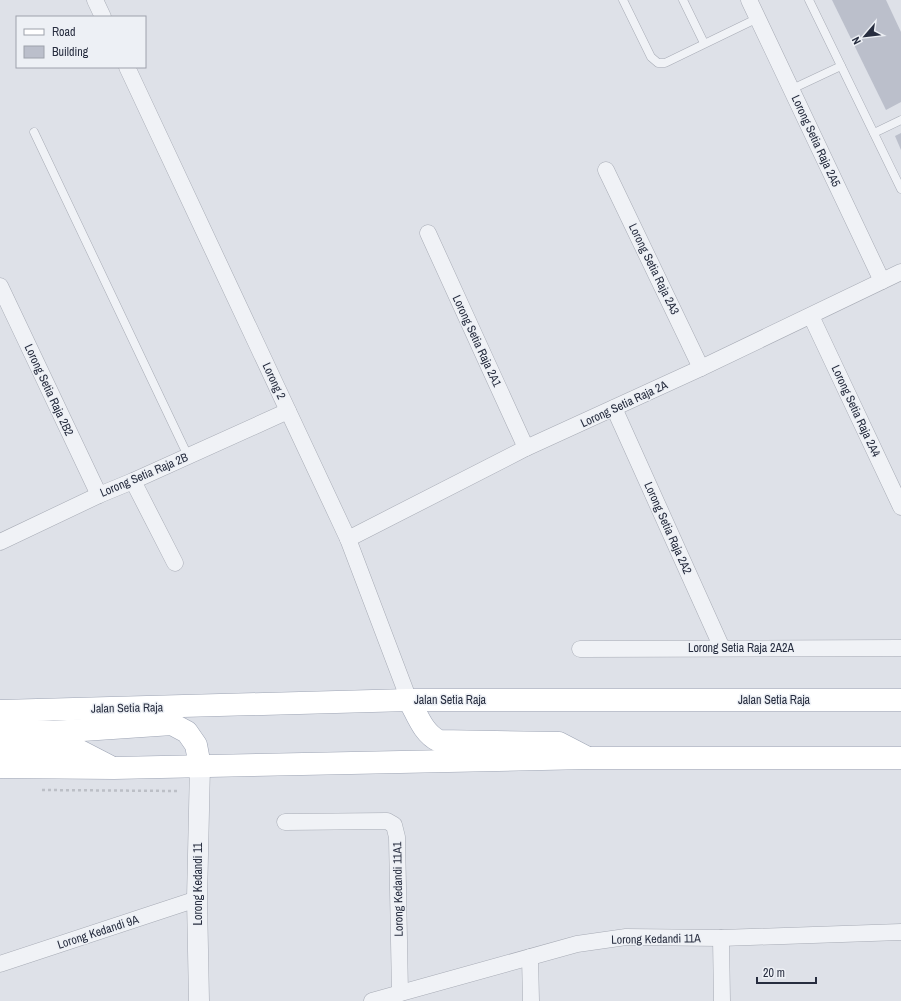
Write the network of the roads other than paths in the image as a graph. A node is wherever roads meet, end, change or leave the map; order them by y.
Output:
1 (95, 0) edge
2 (623, 0) edge
3 (683, 0) edge
4 (749, 0) edge
5 (809, 0) edge
6 (103, 16) edge
7 (758, 18) junction
8 (704, 43) junction
9 (841, 66) junction
10 (126, 68) edge
11 (792, 89) junction
12 (901, 120) edge
13 (34, 132) dead end
14 (874, 133) junction
15 (606, 170) dead end
16 (901, 189) edge
17 (428, 233) dead end
18 (901, 272) edge
19 (882, 281) junction
20 (0, 286) edge
21 (811, 316) junction
22 (701, 368) junction
23 (614, 408) junction
24 (288, 410) junction
25 (526, 448) junction
26 (188, 456) junction
27 (133, 481) junction
28 (99, 495) junction
29 (901, 507) edge
30 (348, 539) junction
31 (0, 542) edge
32 (175, 563) dead end
33 (722, 648) junction
34 (901, 648) edge
35 (580, 649) dead end
36 (409, 700) junction
37 (901, 700) edge
38 (0, 711) edge
39 (0, 730) edge
40 (0, 750) edge
41 (589, 758) junction
42 (901, 758) edge
43 (200, 766) junction
44 (0, 767) edge
45 (114, 768) junction
46 (285, 822) dead end
47 (197, 899) junction
48 (901, 932) edge
49 (721, 938) junction
50 (530, 957) junction
51 (0, 964) edge
52 (400, 993) junction
53 (199, 1001) edge
54 (372, 1001) edge
55 (531, 1001) edge
56 (722, 1001) edge

1 - 6 street
2 - 8 lane
3 - 8 lane
4 - 7 street, Lorong Setia Raja 2A5
5 - 9 lane
7 - 8 lane
7 - 11 street, Lorong Setia Raja 2A5
9 - 11 lane
9 - 14 lane
10 - 24 street, Lorong 2
11 - 19 street, Lorong Setia Raja 2A5
12 - 14 lane
13 - 26 lane
14 - 16 lane
15 - 22 street, Lorong Setia Raja 2A3
17 - 25 street, Lorong Setia Raja 2A1
18 - 19 street, Lorong Setia Raja 2A
19 - 21 street, Lorong Setia Raja 2A
20 - 28 street, Lorong Setia Raja 2B2
21 - 22 street, Lorong Setia Raja 2A
21 - 29 street, Lorong Setia Raja 2A4
22 - 23 street, Lorong Setia Raja 2A
23 - 25 street, Lorong Setia Raja 2A
23 - 33 street, Lorong Setia Raja 2A2
24 - 26 street, Lorong Setia Raja 2B
24 - 30 street, Lorong 2
25 - 30 street, Lorong Setia Raja 2A
26 - 27 street, Lorong Setia Raja 2B
27 - 28 street, Lorong Setia Raja 2B
27 - 32 street
28 - 31 street, Lorong Setia Raja 2B
30 - 36 street, Lorong 2
33 - 34 street, Lorong Setia Raja 2A2A
33 - 35 street, Lorong Setia Raja 2A2A
36 - 37 main road, Jalan Setia Raja
36 - 38 main road, Jalan Setia Raja
36 - 41 main road
39 - 43 main road
40 - 45 main road
41 - 42 main road
41 - 43 main road
43 - 45 main road
43 - 47 street, Lorong Kedandi 11
44 - 45 main road
46 - 52 street, Lorong Kedandi 11A1
47 - 51 street, Lorong Kedandi 9A
47 - 53 street, Lorong Kedandi 11
48 - 49 street, Lorong Kedandi 11A
49 - 50 street, Lorong Kedandi 11A
49 - 56 street
50 - 52 street, Lorong Kedandi 11A
50 - 55 street
52 - 54 street, Lorong Kedandi 11A

